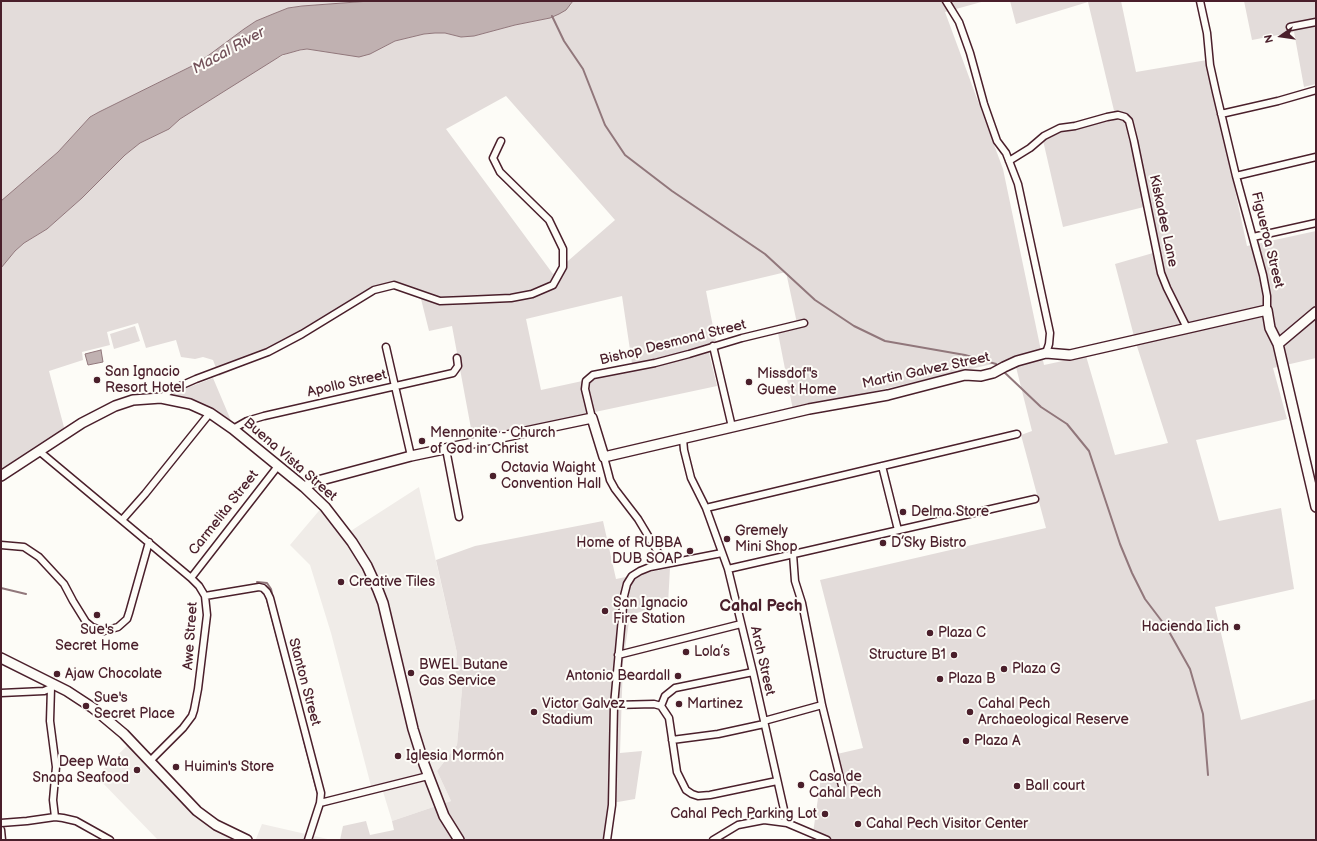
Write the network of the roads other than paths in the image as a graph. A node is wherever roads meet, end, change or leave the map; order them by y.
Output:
1 (946, 1) edge
2 (1200, 1) edge
3 (1316, 22) edge
4 (1290, 28) dead end
5 (1316, 90) edge
6 (1221, 114) junction
7 (501, 141) dead end
8 (1316, 157) edge
9 (1009, 161) junction
10 (1236, 176) junction
11 (1316, 223) edge
12 (1253, 237) junction
13 (1267, 310) junction
14 (1316, 312) edge
15 (804, 323) dead end
16 (1187, 328) junction
17 (1278, 344) junction
18 (713, 346) junction
19 (386, 347) dead end
20 (1046, 353) junction
21 (457, 358) dead end
22 (394, 386) junction
23 (161, 398) junction
24 (210, 413) junction
25 (592, 418) junction
26 (732, 427) junction
27 (233, 429) junction
28 (1017, 434) dead end
29 (683, 439) junction
30 (446, 449) junction
31 (39, 451) junction
32 (411, 456) junction
33 (604, 457) junction
34 (278, 466) junction
35 (882, 466) junction
36 (1, 476) edge
37 (304, 487) junction
38 (1035, 499) dead end
39 (706, 508) junction
40 (1316, 508) edge
41 (459, 517) dead end
42 (122, 520) junction
43 (898, 530) junction
44 (149, 542) junction
45 (1, 545) edge
46 (722, 553) junction
47 (792, 554) junction
48 (665, 564) junction
49 (728, 569) junction
50 (191, 578) junction
51 (205, 596) junction
52 (741, 624) junction
53 (618, 655) junction
54 (1, 658) edge
55 (753, 672) junction
56 (52, 686) junction
57 (1, 693) edge
58 (614, 705) junction
59 (822, 705) junction
60 (661, 706) junction
61 (764, 722) junction
62 (672, 740) junction
63 (150, 761) junction
64 (428, 776) junction
65 (777, 781) junction
66 (842, 786) dead end
67 (320, 803) junction
68 (55, 817) junction
69 (1, 823) edge
70 (787, 823) junction
71 (1, 830) edge
72 (2, 840) edge
73 (110, 840) edge
74 (247, 840) edge
75 (308, 840) edge
76 (459, 840) edge
77 (607, 840) edge
78 (713, 840) edge
79 (827, 840) edge

1 - 9 street
2 - 6 street, Figueroa Street
3 - 4 street
5 - 6 street
6 - 10 street, Figueroa Street
7 - 23 street
8 - 10 street
9 - 16 street, Kiskadee Lane
9 - 20 street
10 - 12 street, Figueroa Street
11 - 12 street
12 - 13 street, Figueroa Street
13 - 16 street, Martin Galvez Street
13 - 17 street, Figueroa Street
14 - 17 street
15 - 18 street, Bishop Desmond Street
16 - 20 street, Martin Galvez Street
17 - 40 street, Figueroa Street
18 - 25 street, Bishop Desmond Street
18 - 26 street
19 - 22 street
20 - 26 street, Martin Galvez Street
21 - 22 street, Apollo Street
22 - 27 street, Apollo Street
22 - 32 street
23 - 24 street, Buena Vista Street
23 - 31 street, Buena Vista Street
24 - 27 street, Buena Vista Street
24 - 42 street
25 - 30 street
25 - 33 street
26 - 29 street, Martin Galvez Street
27 - 34 street, Buena Vista Street
28 - 35 street
29 - 33 street, Martin Galvez Street
29 - 39 street, Arch Street
30 - 32 street
30 - 41 street
31 - 36 street, Buena Vista Street
31 - 42 street, Awe Street
32 - 37 street
33 - 48 street
34 - 37 street, Buena Vista Street
34 - 50 street, Carmelita Street
35 - 39 street
35 - 43 street
37 - 64 street, Buena Vista Street
38 - 43 street
39 - 46 street, Arch Street
42 - 44 street, Awe Street
43 - 47 street
44 - 45 street
44 - 50 street, Awe Street
46 - 48 street
46 - 49 street, Arch Street
47 - 49 street
47 - 59 street
48 - 53 street
49 - 52 street, Arch Street
50 - 51 street, Awe Street
51 - 63 street, Awe Street
51 - 67 street, Stanton Street
52 - 53 street
52 - 55 street, Arch Street
53 - 58 street
54 - 56 street
55 - 60 street
55 - 61 street, Arch Street
56 - 57 street
56 - 63 street
56 - 68 street
58 - 60 street
58 - 77 street
59 - 61 street
59 - 66 street
60 - 62 street
61 - 62 street
61 - 65 street, Arch Street
62 - 65 street
63 - 74 street
64 - 67 street
64 - 76 street, Buena Vista Street
65 - 70 street, Arch Street
67 - 75 street, Stanton Street
68 - 69 street
68 - 73 street
70 - 78 street
70 - 79 street
71 - 72 street

